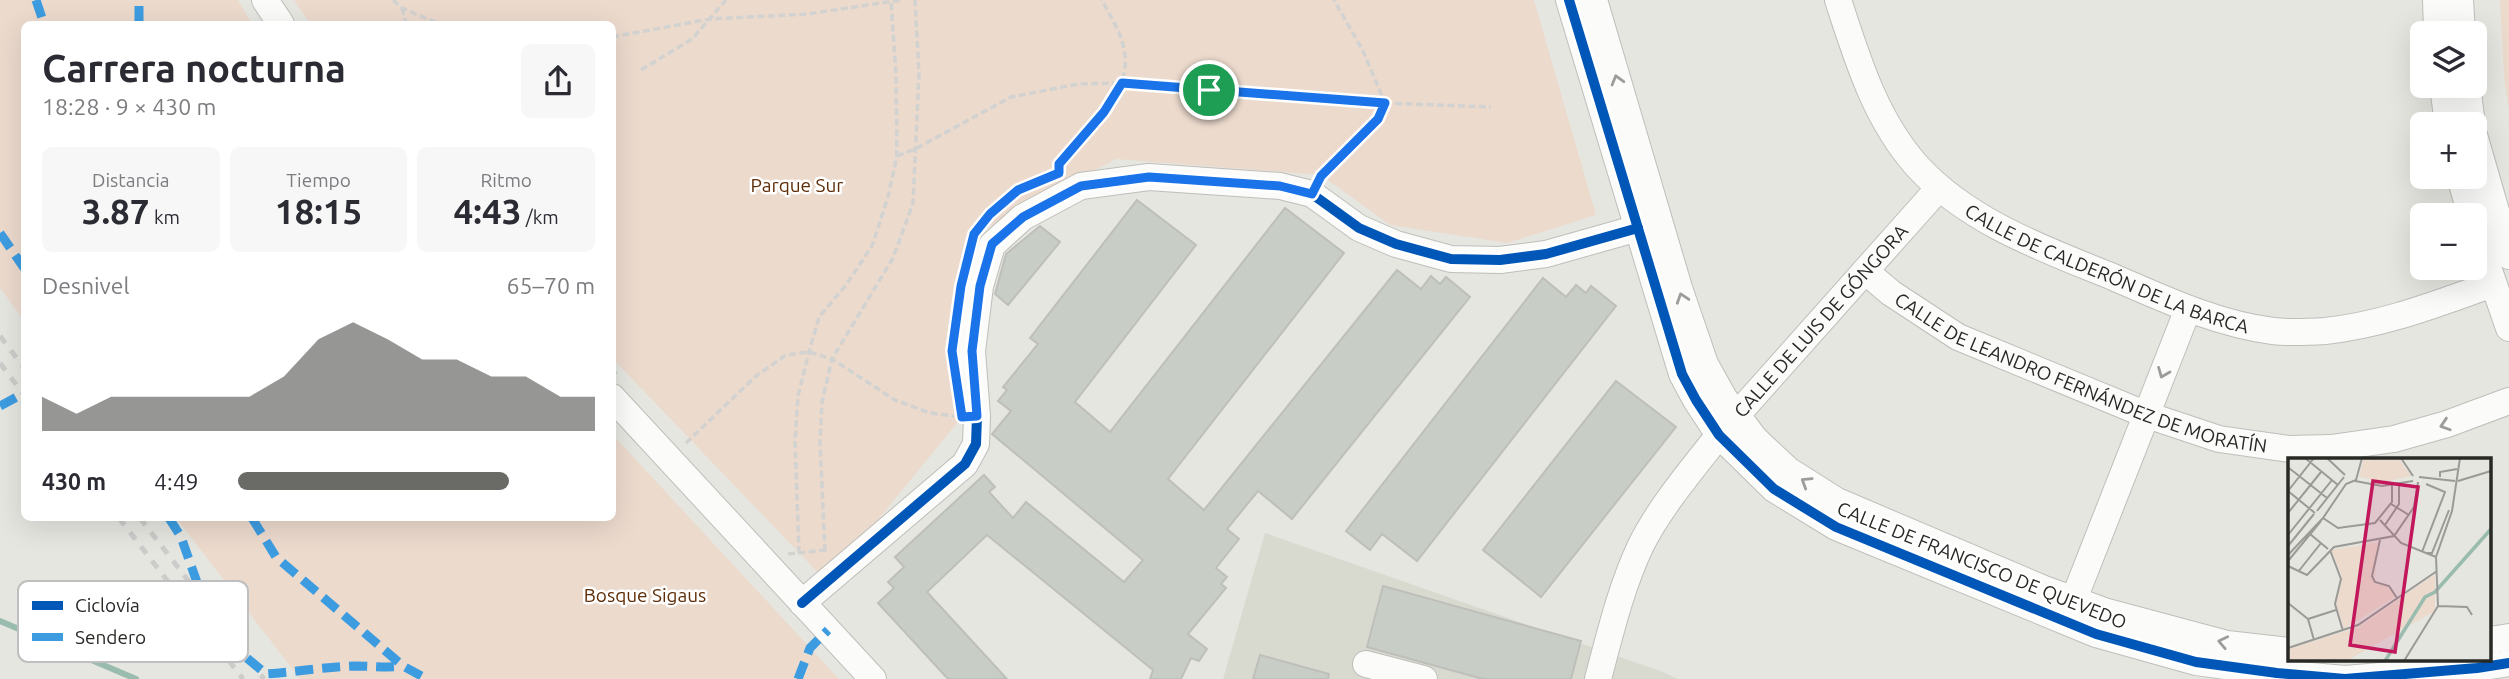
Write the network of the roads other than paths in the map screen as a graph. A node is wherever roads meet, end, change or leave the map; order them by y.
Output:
1 (265, 0) edge
2 (1569, 0) edge
3 (1594, 0) edge
4 (1838, 0) edge
5 (2436, 0) edge
6 (2460, 0) edge
7 (279, 21) edge
8 (2437, 21) edge
9 (2461, 21) edge
10 (2487, 180) edge
11 (1939, 188) junction
12 (1638, 228) junction
13 (2509, 256) edge
14 (2487, 266) edge
15 (1865, 271) junction
16 (2493, 284) junction
17 (2188, 309) junction
18 (2509, 328) edge
19 (616, 401) edge
20 (2509, 401) edge
21 (2147, 415) junction
22 (1728, 426) junction
23 (2074, 599) junction
24 (802, 603) junction
25 (2288, 651) edge
26 (2509, 663) edge
27 (1366, 664) dead end
28 (873, 679) edge
29 (1424, 679) edge
30 (1598, 679) edge

1 - 7 street
2 - 12 street, CALLE DE FRANCISCO DE QUEVEDO
22 -> 3 street, CALLE DE FRANCISCO DE QUEVEDO
4 - 11 street, CALLE DE CALDERÓN DE LA BARCA
5 - 8 street
6 - 9 street
10 - 13 street
11 - 15 street, CALLE DE LUIS DE GÓNGORA
11 - 17 street, CALLE DE CALDERÓN DE LA BARCA
12 - 22 street, CALLE DE FRANCISCO DE QUEVEDO
12 - 24 street
14 - 16 street
15 - 21 street, CALLE DE LEANDRO FERNÁNDEZ DE MORATÍN
15 - 22 street, CALLE DE LUIS DE GÓNGORA
16 - 17 street, CALLE DE CALDERÓN DE LA BARCA
16 - 18 street
17 -> 21 street
19 - 24 street
20 -> 21 street, CALLE DE LEANDRO FERNÁNDEZ DE MORATÍN
21 - 23 street
23 -> 22 street, CALLE DE FRANCISCO DE QUEVEDO
22 - 26 street, CALLE DE FRANCISCO DE QUEVEDO
22 - 30 street, CALLE DE LUIS DE GÓNGORA
25 -> 23 street, CALLE DE FRANCISCO DE QUEVEDO
24 - 28 street
27 - 29 street

